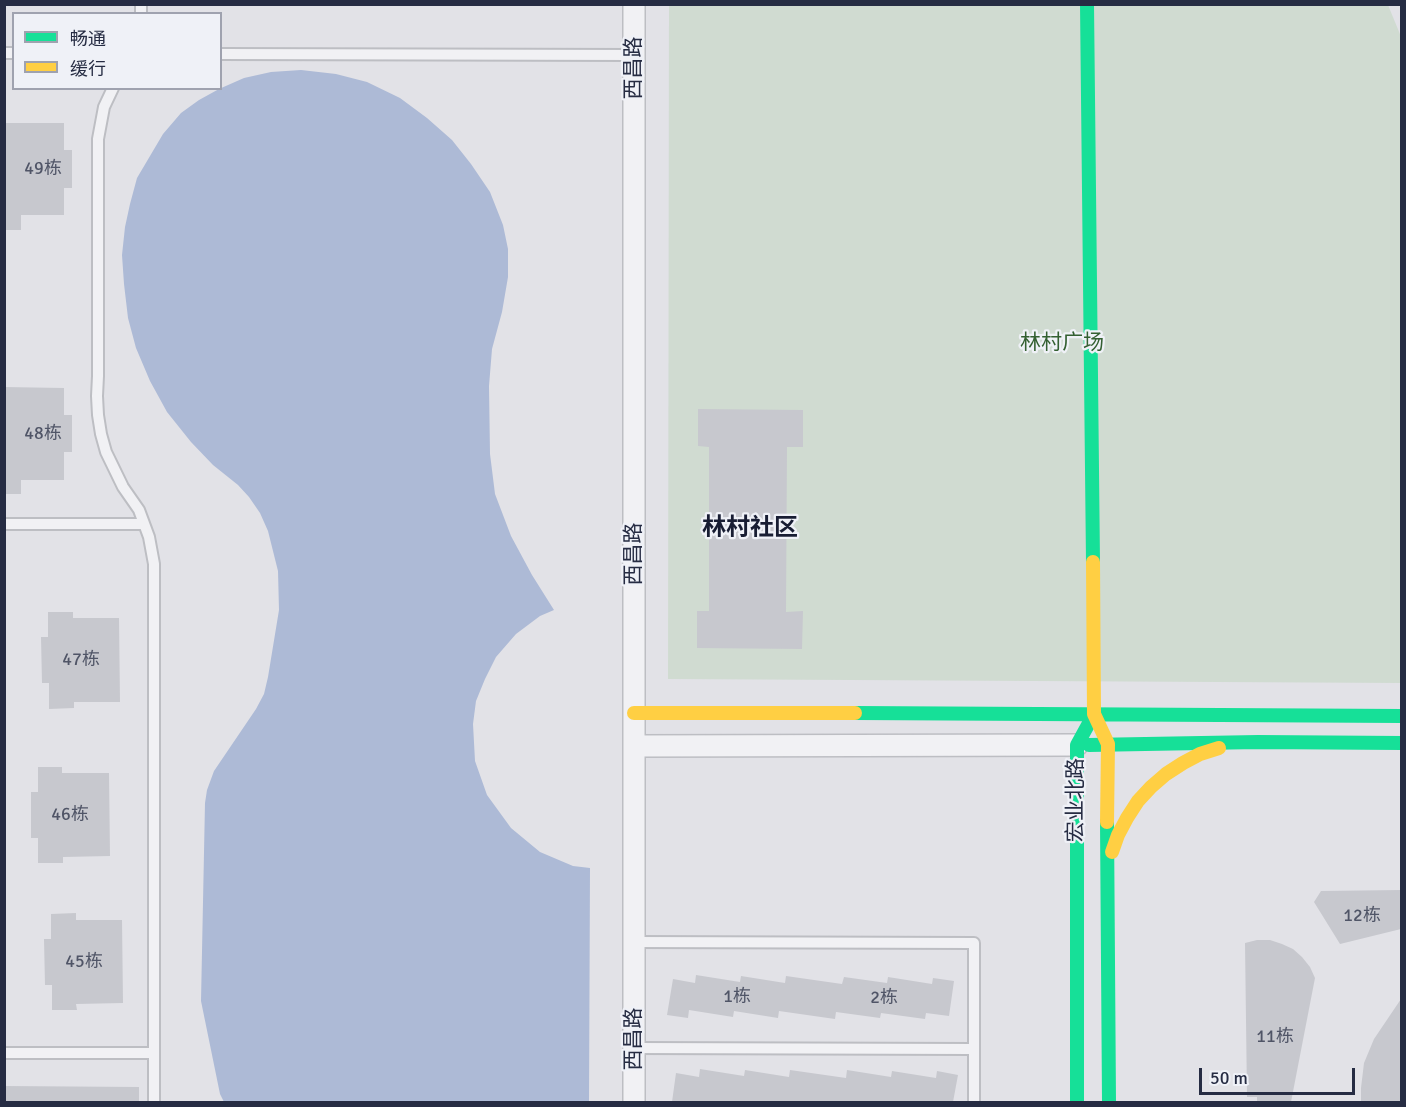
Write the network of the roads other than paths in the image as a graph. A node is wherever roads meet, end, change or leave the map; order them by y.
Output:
1 (634, 4) edge
2 (1087, 4) edge
3 (222, 54) edge
4 (634, 55) junction
5 (112, 90) edge
6 (4, 524) edge
7 (144, 525) junction
8 (634, 713) junction
9 (1094, 714) junction
10 (1401, 716) edge
11 (1258, 742) junction
12 (1401, 743) edge
13 (1108, 744) junction
14 (1077, 745) junction
15 (634, 746) junction
16 (1108, 873) junction
17 (634, 942) junction
18 (634, 1048) junction
19 (974, 1048) junction
20 (4, 1053) edge
21 (154, 1053) junction
22 (154, 1102) edge
23 (634, 1102) edge
24 (974, 1102) edge
25 (1077, 1102) edge
26 (1109, 1102) edge

1 - 4 street, 西昌路
2 - 9 main road
3 - 4 lane
4 - 8 street, 西昌路
5 - 7 lane
6 - 7 lane
7 - 21 lane
8 - 9 main road
8 - 15 street, 西昌路
9 - 10 main road
9 - 13 main road, 宏业北路
9 - 14 main road, 宏业北路
11 - 12 main road
11 - 13 main road
11 - 16 main road
13 - 14 main road
13 - 16 main road, 宏业北路
14 - 15 street
14 - 25 main road, 宏业北路
15 - 17 street, 西昌路
16 - 26 main road, 宏业北路
17 - 18 street, 西昌路
17 - 19 lane
18 - 19 lane
18 - 23 street, 西昌路
19 - 24 lane
20 - 21 lane
21 - 22 lane

